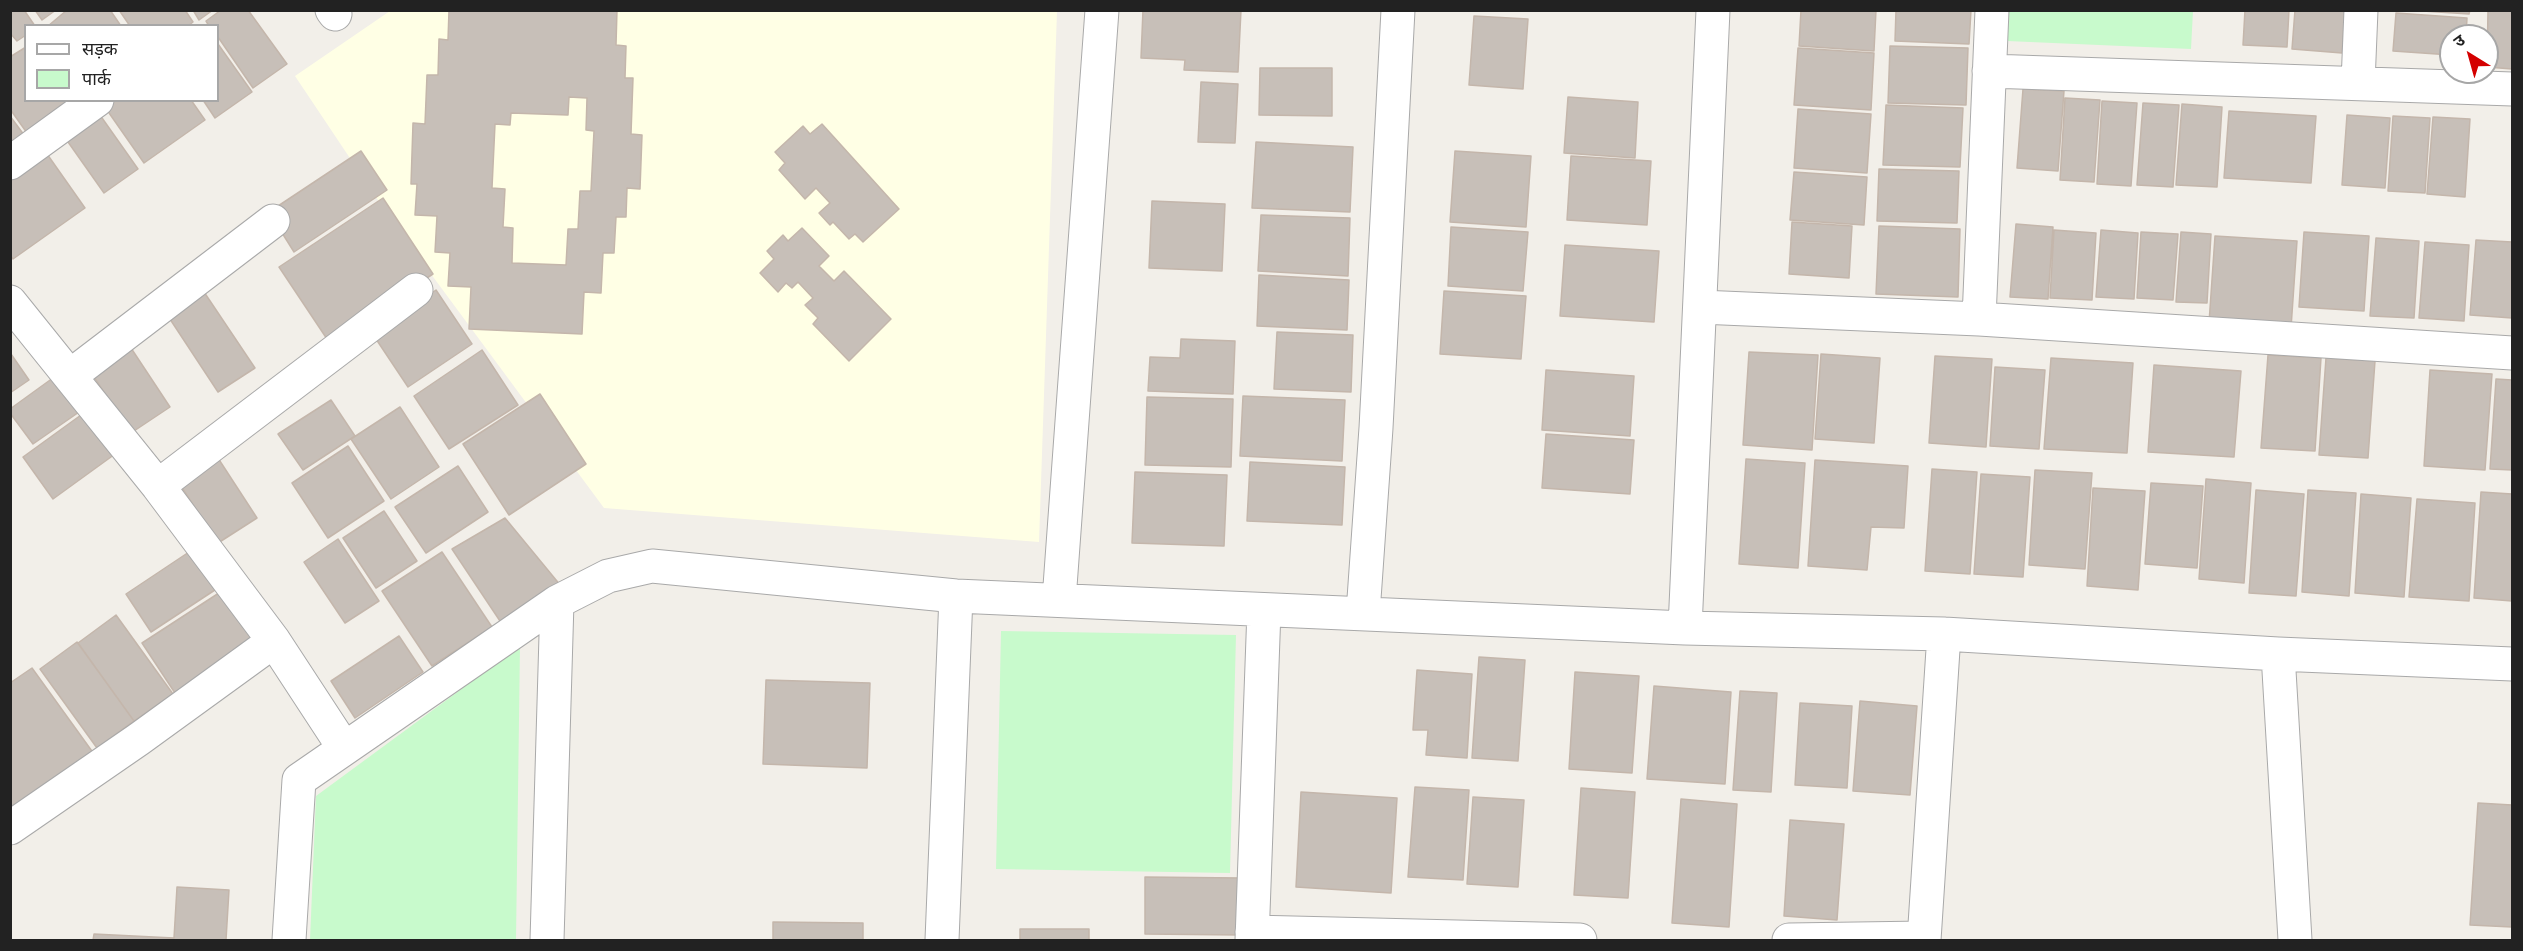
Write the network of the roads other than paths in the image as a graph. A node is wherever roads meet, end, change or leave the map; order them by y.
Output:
1 (1102, 10) edge
2 (1398, 10) edge
3 (1713, 10) edge
4 (1992, 10) edge
5 (2361, 10) edge
6 (1989, 71) junction
7 (2358, 83) junction
8 (2512, 89) edge
9 (94, 102) edge
10 (10, 163) edge
11 (273, 221) dead end
12 (416, 290) dead end
13 (10, 302) edge
14 (1700, 307) junction
15 (1979, 319) junction
16 (2512, 353) edge
17 (70, 376) junction
18 (158, 486) junction
19 (956, 596) junction
20 (1059, 600) junction
21 (557, 602) junction
22 (1264, 610) junction
23 (1363, 614) junction
24 (1685, 628) junction
25 (1944, 634) junction
26 (273, 640) junction
27 (2278, 654) junction
28 (2512, 664) edge
29 (345, 748) junction
30 (10, 828) edge
31 (1252, 936) edge
32 (1924, 939) edge
33 (289, 940) edge
34 (547, 940) edge
35 (942, 940) edge
36 (1580, 940) edge
37 (1789, 940) edge
38 (2295, 940) edge

1 - 20 street
2 - 23 street
3 - 14 street
4 - 6 street
5 - 7 street
6 - 7 street
6 - 15 street
7 - 8 street
9 - 10 street
11 - 17 street
12 - 18 street
13 - 17 street
14 - 15 street
14 - 24 street
15 - 16 street
17 - 18 street
18 - 26 street
19 - 20 street
19 - 21 street
19 - 35 street
20 - 22 street
21 - 29 street
21 - 34 street
22 - 23 street
22 - 31 street
23 - 24 street
24 - 25 street
25 - 27 street
25 - 32 street
26 - 29 street
26 - 30 street
27 - 28 street
27 - 38 street
29 - 33 street
31 - 36 street
32 - 37 street

